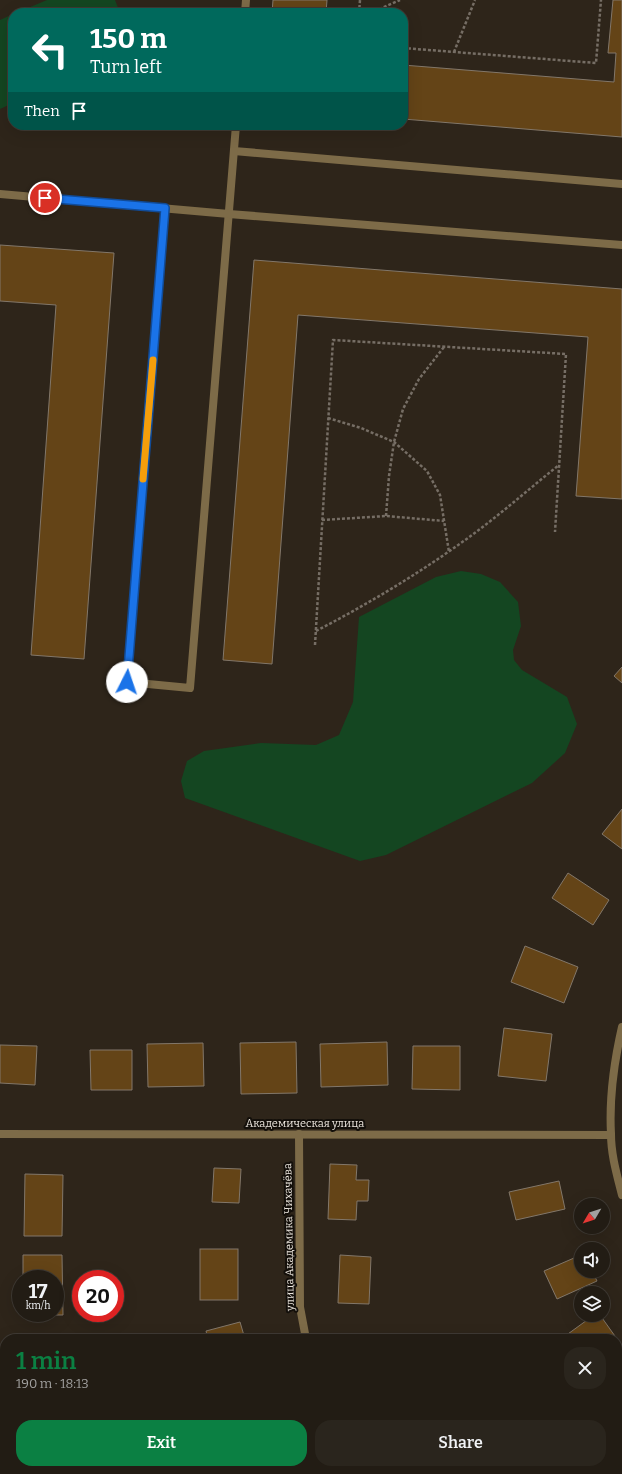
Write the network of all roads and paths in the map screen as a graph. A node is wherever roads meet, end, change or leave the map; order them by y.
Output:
1 (400, 0) edge
2 (475, 0) edge
3 (601, 0) edge
4 (382, 8) edge
5 (408, 48) edge
6 (454, 52) junction
7 (236, 130) edge
8 (234, 151) junction
9 (622, 184) edge
10 (0, 194) edge
11 (165, 208) junction
12 (229, 214) junction
13 (622, 245) edge
14 (444, 347) junction
15 (328, 418) junction
16 (394, 442) junction
17 (559, 465) junction
18 (386, 516) junction
19 (322, 520) junction
20 (444, 521) junction
21 (555, 532) dead end
22 (448, 552) junction
23 (316, 631) junction
24 (315, 645) dead end
25 (622, 1027) edge
26 (0, 1134) edge
27 (299, 1134) junction
28 (610, 1135) junction
29 (622, 1195) edge
30 (305, 1334) edge

1 - 4 path
2 - 6 path
3 - 6 path
5 - 6 path
7 - 8 street
8 - 9 street
8 - 12 street
10 - 11 street
11 - 12 street
11 - 12 street
12 - 13 street
14 - 15 path
14 - 16 path
14 - 17 path
15 - 16 path
15 - 19 path
16 - 18 path
16 - 20 path
17 - 21 path
17 - 22 path
18 - 19 path
18 - 20 path
19 - 23 path
20 - 22 path
22 - 23 path
23 - 24 path
25 - 28 street
26 - 27 street, Академическая улица
27 - 28 street, Академическая улица
27 - 30 street, улица Академика Чихачёва
28 - 29 street

